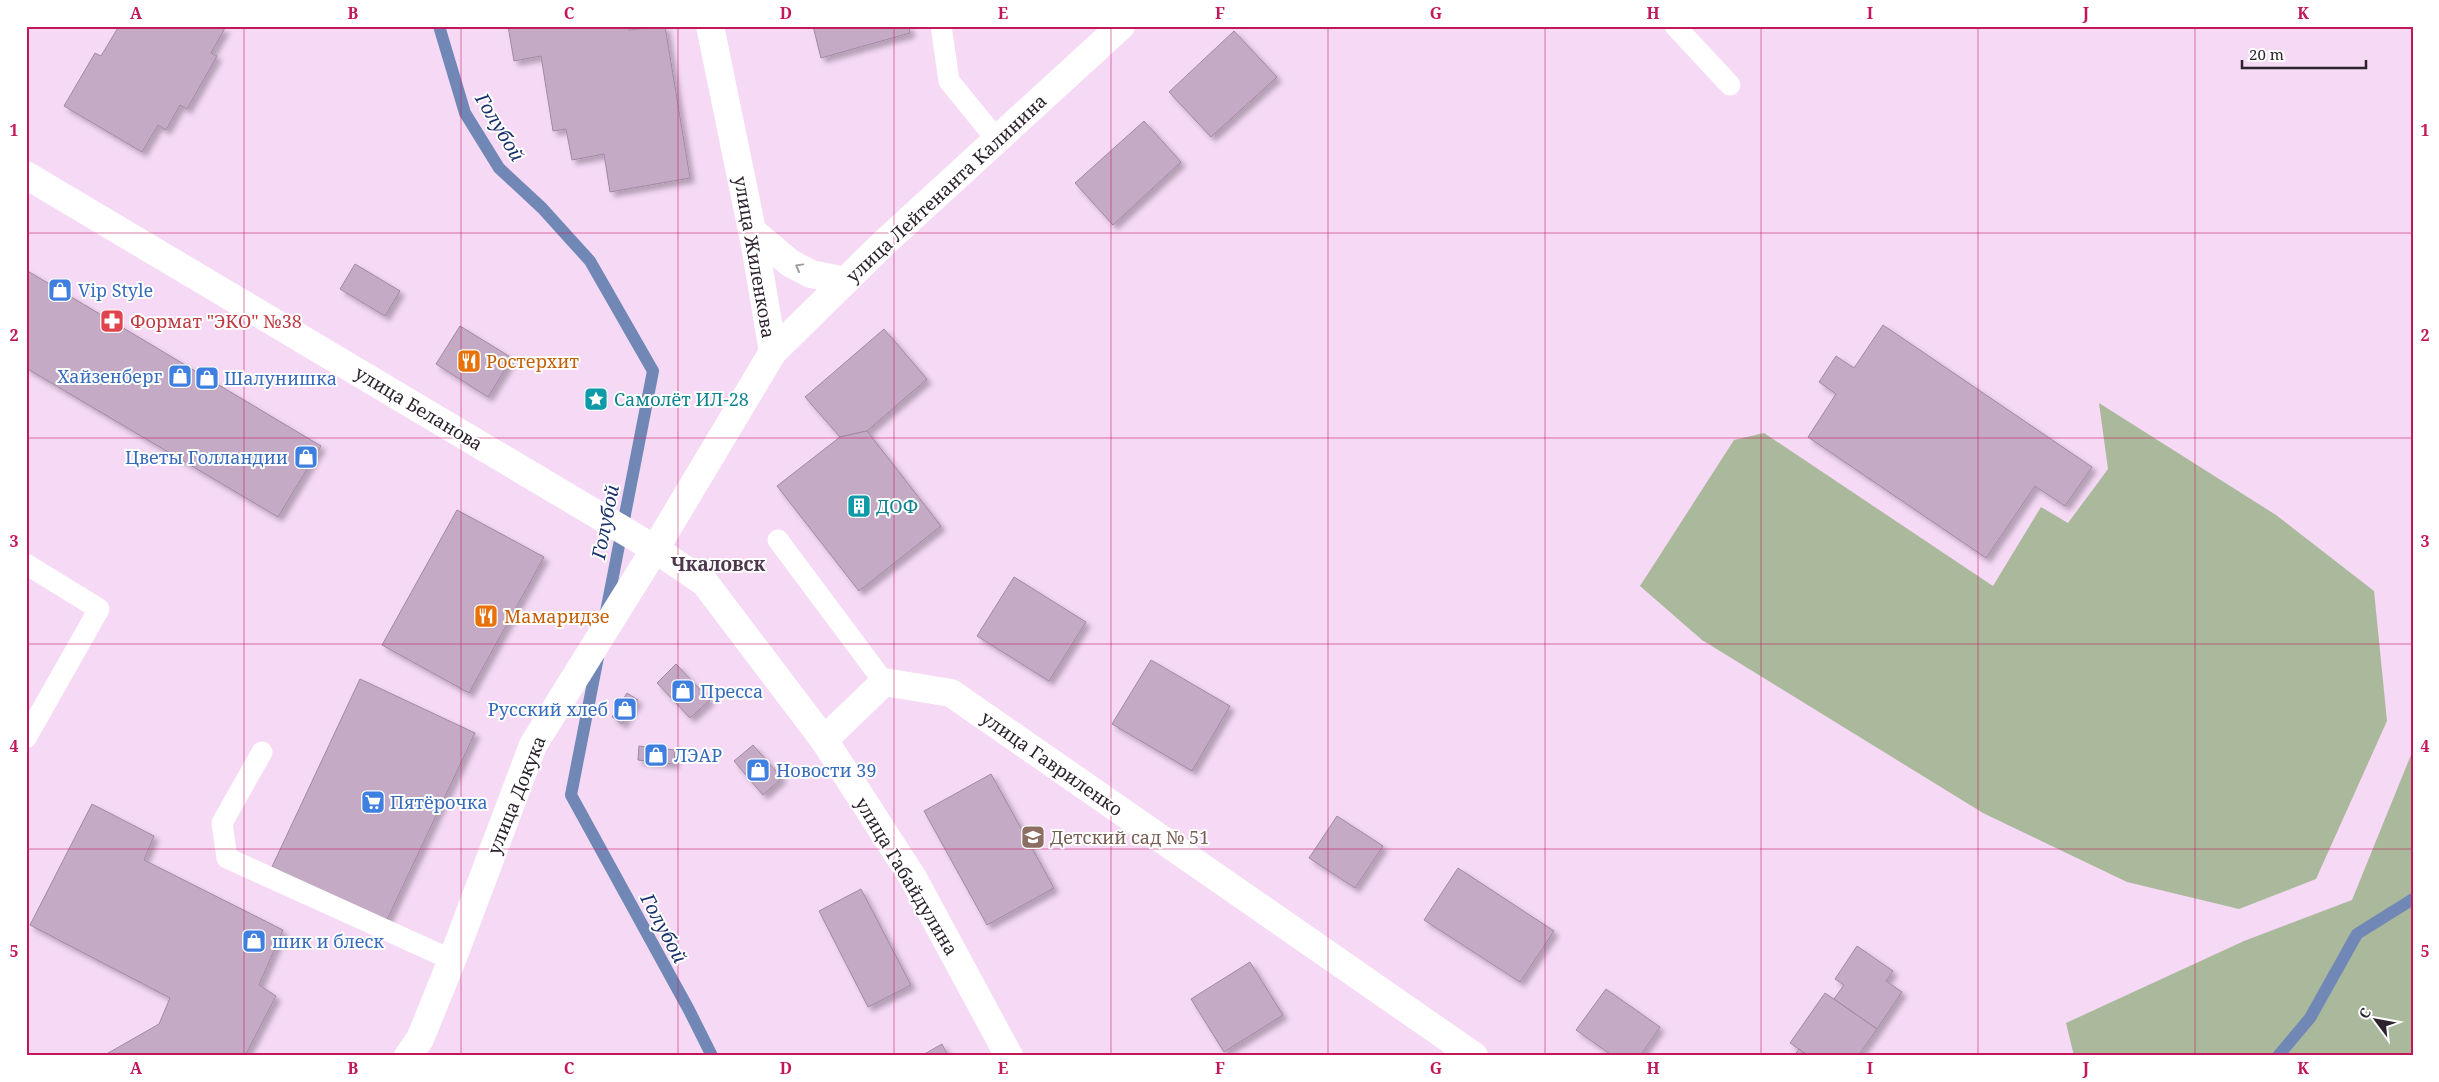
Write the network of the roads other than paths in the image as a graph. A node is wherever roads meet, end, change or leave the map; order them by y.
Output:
1 (710, 26) edge
2 (941, 26) edge
3 (1121, 26) edge
4 (1675, 26) edge
5 (1730, 85) dead end
6 (997, 140) junction
7 (26, 176) edge
8 (752, 231) junction
9 (845, 281) junction
10 (773, 352) junction
11 (778, 540) dead end
12 (656, 549) junction
13 (26, 564) edge
14 (884, 682) junction
15 (26, 738) edge
16 (824, 740) junction
17 (262, 752) dead end
18 (452, 960) junction
19 (408, 1056) edge
20 (1008, 1056) edge
21 (1474, 1056) edge

1 - 8 street, улица Жиленкова
2 - 6 lane
3 - 6 street, улица Лейтенанта Калинина
4 - 5 lane
6 - 9 street, улица Лейтенанта Калинина
7 - 12 street, улица Беланова
9 -> 8 street
8 - 10 street, улица Жиленкова
9 - 10 street, улица Лейтенанта Калинина
10 - 12 street, улица Жиленкова
11 - 14 lane
12 - 16 street, улица Габайдулина
12 - 18 street, улица Докука
13 - 15 lane
14 - 16 street
14 - 21 street, улица Гавриленко
16 - 20 street, улица Габайдулина
17 - 18 lane
18 - 19 street, улица Докука

